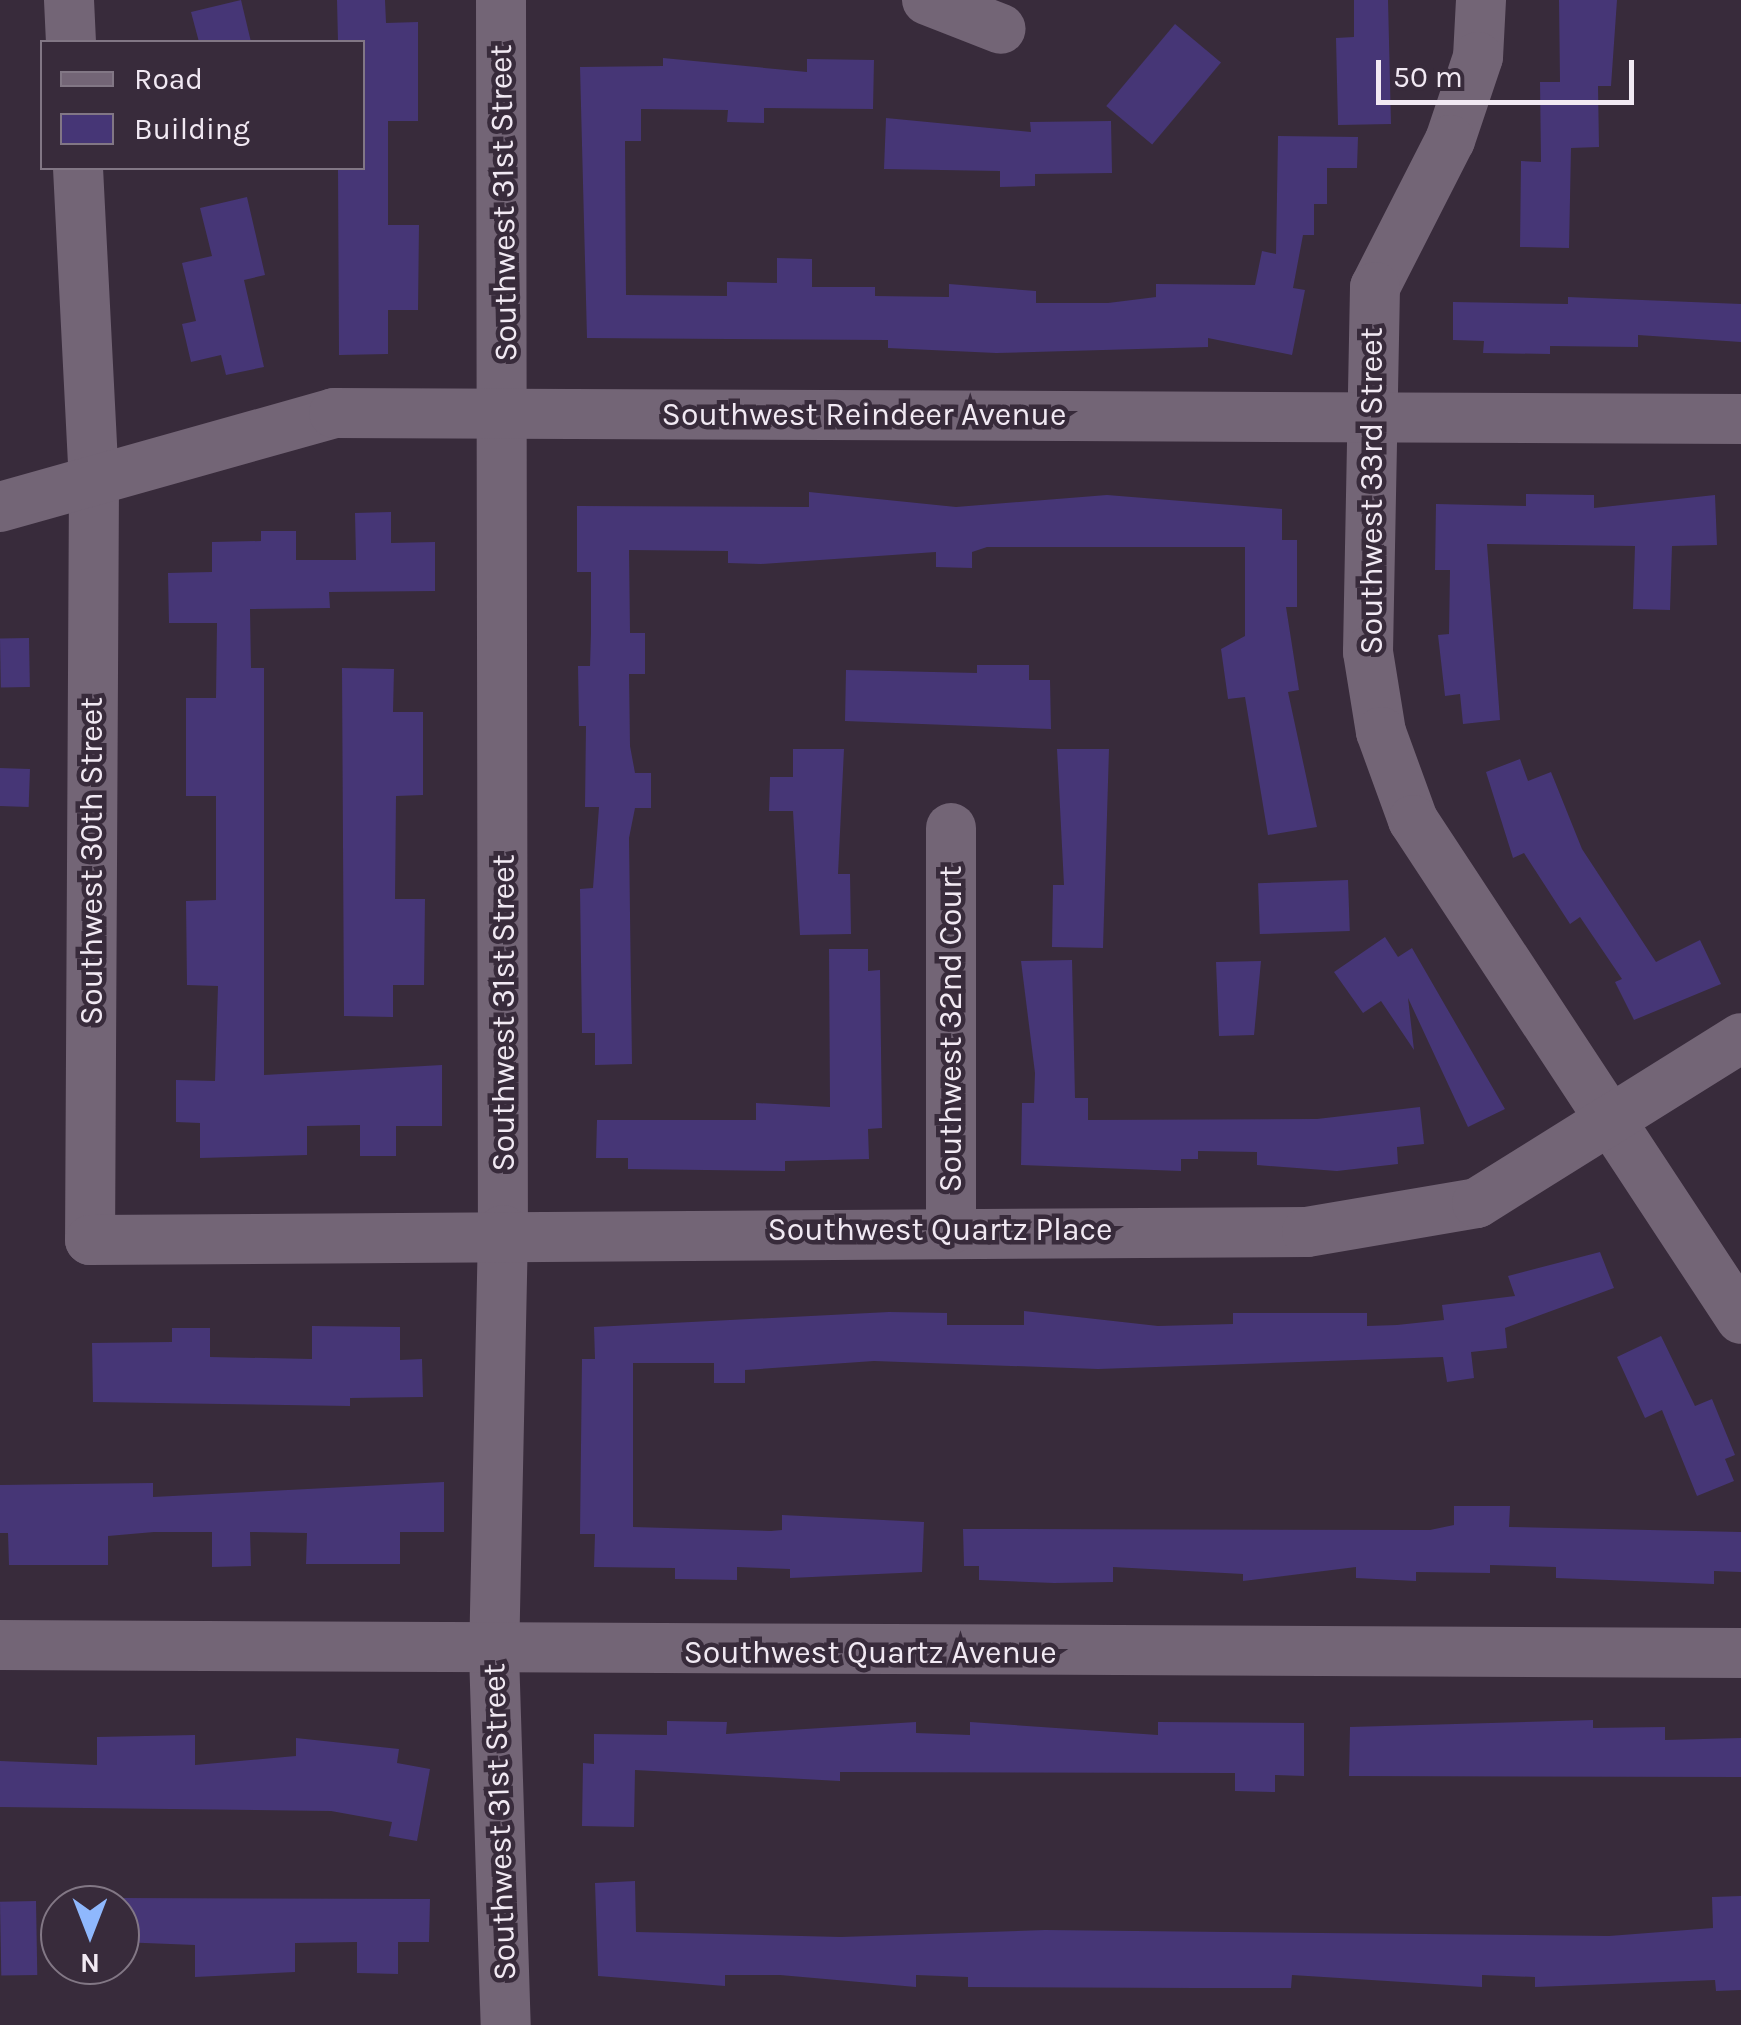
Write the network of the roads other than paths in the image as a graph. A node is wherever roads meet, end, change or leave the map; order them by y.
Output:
1 (69, 0) edge
2 (502, 0) edge
3 (928, 0) edge
4 (1482, 0) edge
5 (1001, 29) dead end
6 (71, 40) edge
7 (78, 170) edge
8 (1368, 414) junction
9 (506, 416) junction
10 (1741, 419) edge
11 (94, 483) junction
12 (0, 507) edge
13 (951, 828) dead end
14 (1741, 1038) edge
15 (1611, 1125) junction
16 (951, 1229) junction
17 (503, 1230) junction
18 (90, 1240) joint
19 (1741, 1319) edge
20 (0, 1645) edge
21 (494, 1653) junction
22 (1741, 1653) edge
23 (506, 2025) edge

1 - 6 street
2 - 9 street, Southwest 31st Street
3 - 5 street
4 - 8 street, Southwest 33rd Street
7 - 11 street, Southwest 30th Street
8 - 9 street, Southwest Reindeer Avenue
8 - 10 street, Southwest Reindeer Avenue
8 - 15 street, Southwest 33rd Street
9 - 11 street, Southwest Reindeer Avenue
9 - 17 street, Southwest 31st Street
11 - 12 street, Southwest Reindeer Avenue
11 - 18 street, Southwest 30th Street
13 - 16 street, Southwest 32nd Court
14 - 15 street, Southwest Quartz Place
15 - 16 street, Southwest Quartz Place
15 - 19 street, Southwest 33rd Street
16 - 17 street, Southwest Quartz Place
17 - 18 street, Southwest Quartz Place
17 - 21 street, Southwest 31st Street
20 - 21 street, Southwest Quartz Avenue
21 - 22 street, Southwest Quartz Avenue
21 - 23 street, Southwest 31st Street

